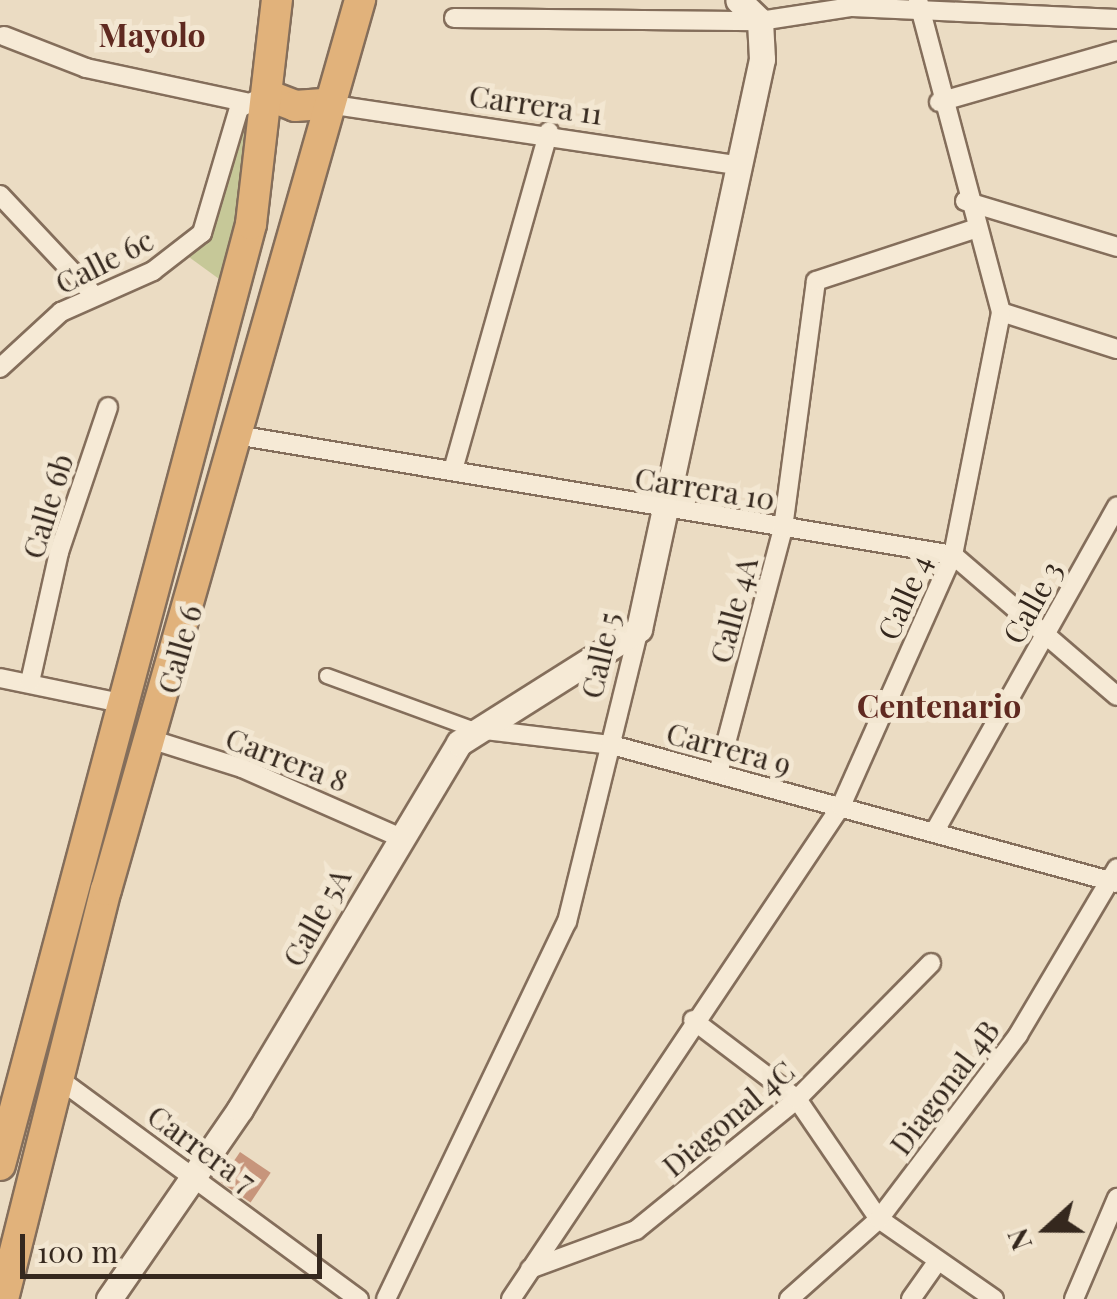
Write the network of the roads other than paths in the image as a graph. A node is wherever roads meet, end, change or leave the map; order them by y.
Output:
1 (277, 0) edge
2 (360, 0) edge
3 (738, 0) edge
4 (916, 5) edge
5 (454, 18) dead end
6 (1117, 19) edge
7 (760, 22) junction
8 (4, 36) dead end
9 (1117, 50) edge
10 (256, 98) junction
11 (939, 102) junction
12 (327, 104) junction
13 (549, 131) junction
14 (737, 164) junction
15 (0, 195) edge
16 (965, 201) junction
17 (974, 229) junction
18 (1117, 247) edge
19 (92, 293) junction
20 (1001, 312) junction
21 (1117, 348) edge
22 (0, 368) edge
23 (108, 408) dead end
24 (236, 435) junction
25 (453, 470) junction
26 (1117, 506) edge
27 (661, 510) junction
28 (783, 528) junction
29 (953, 554) junction
30 (639, 629) junction
31 (1044, 637) junction
32 (327, 676) dead end
33 (0, 678) edge
34 (30, 682) junction
35 (1117, 696) edge
36 (125, 704) junction
37 (472, 729) junction
38 (154, 740) junction
39 (612, 746) junction
40 (718, 774) junction
41 (841, 806) junction
42 (936, 830) junction
43 (397, 836) junction
44 (1114, 877) edge
45 (931, 963) dead end
46 (693, 1020) junction
47 (59, 1079) junction
48 (797, 1099) junction
49 (0, 1165) edge
50 (192, 1178) junction
51 (1117, 1198) edge
52 (879, 1219) junction
53 (935, 1265) junction
54 (530, 1270) junction
55 (2, 1299) edge
56 (109, 1299) edge
57 (359, 1299) edge
58 (386, 1299) edge
59 (511, 1299) edge
60 (789, 1299) edge
61 (911, 1299) edge
62 (994, 1299) edge
63 (1074, 1299) edge

1 - 10 highway, Calle 6
2 - 12 highway, Calle 6
3 - 7 main road
4 - 6 street
4 - 7 street
4 - 11 street, Calle 4
5 - 7 street
7 - 14 main road, Calle 5
8 - 10 street
9 - 11 street
10 - 12 highway
10 - 19 street, Calle 6c
10 - 36 highway, Calle 6
11 - 16 street, Calle 4
12 - 13 street, Carrera 11
12 - 24 highway, Calle 6
13 - 14 street, Carrera 11
13 - 25 street
14 - 27 main road, Calle 5
15 - 19 street
16 - 17 street, Calle 4
16 - 18 street
17 - 20 street, Calle 4
17 - 28 street, Calle 4A
19 - 22 street, Calle 6c
20 - 21 street
20 - 29 street, Calle 4
23 - 34 street, Calle 6b
24 - 25 street, Carrera 10
24 - 38 highway, Calle 6
25 - 27 street, Carrera 10
26 - 31 street, Calle 3
27 - 28 street, Carrera 10
27 - 30 main road, Calle 5
28 - 29 street, Carrera 10
28 - 40 street, Calle 4A
29 - 31 street
29 - 41 street, Calle 4
30 - 37 main road, Calle 5A
30 - 39 street, Calle 5
31 - 35 street
31 - 42 street, Calle 3
32 - 37 street, Carrera 9
33 - 34 street
34 - 36 street
36 - 49 highway, Calle 6
37 - 39 street, Carrera 9
37 - 43 main road, Calle 5A
38 - 43 street, Carrera 8
38 - 47 highway, Calle 6
39 - 40 street, Carrera 9
39 - 58 street, Calle 5
40 - 41 street, Carrera 9
41 - 42 street, Carrera 9
41 - 46 street, Calle 4
42 - 44 street, Carrera 9
43 - 50 main road, Calle 5A
44 - 52 street, Diagonal 4B
45 - 48 street, Diagonal 4C
46 - 48 street
46 - 54 street, Calle 4
47 - 50 street, Carrera 7
47 - 55 highway, Calle 6
48 - 52 street
48 - 54 street, Diagonal 4C
50 - 56 main road, Calle 5A
50 - 57 street, Carrera 7
51 - 63 street
52 - 53 street
52 - 60 street, Diagonal 4B
53 - 61 street
53 - 62 street
54 - 59 street, Calle 4

